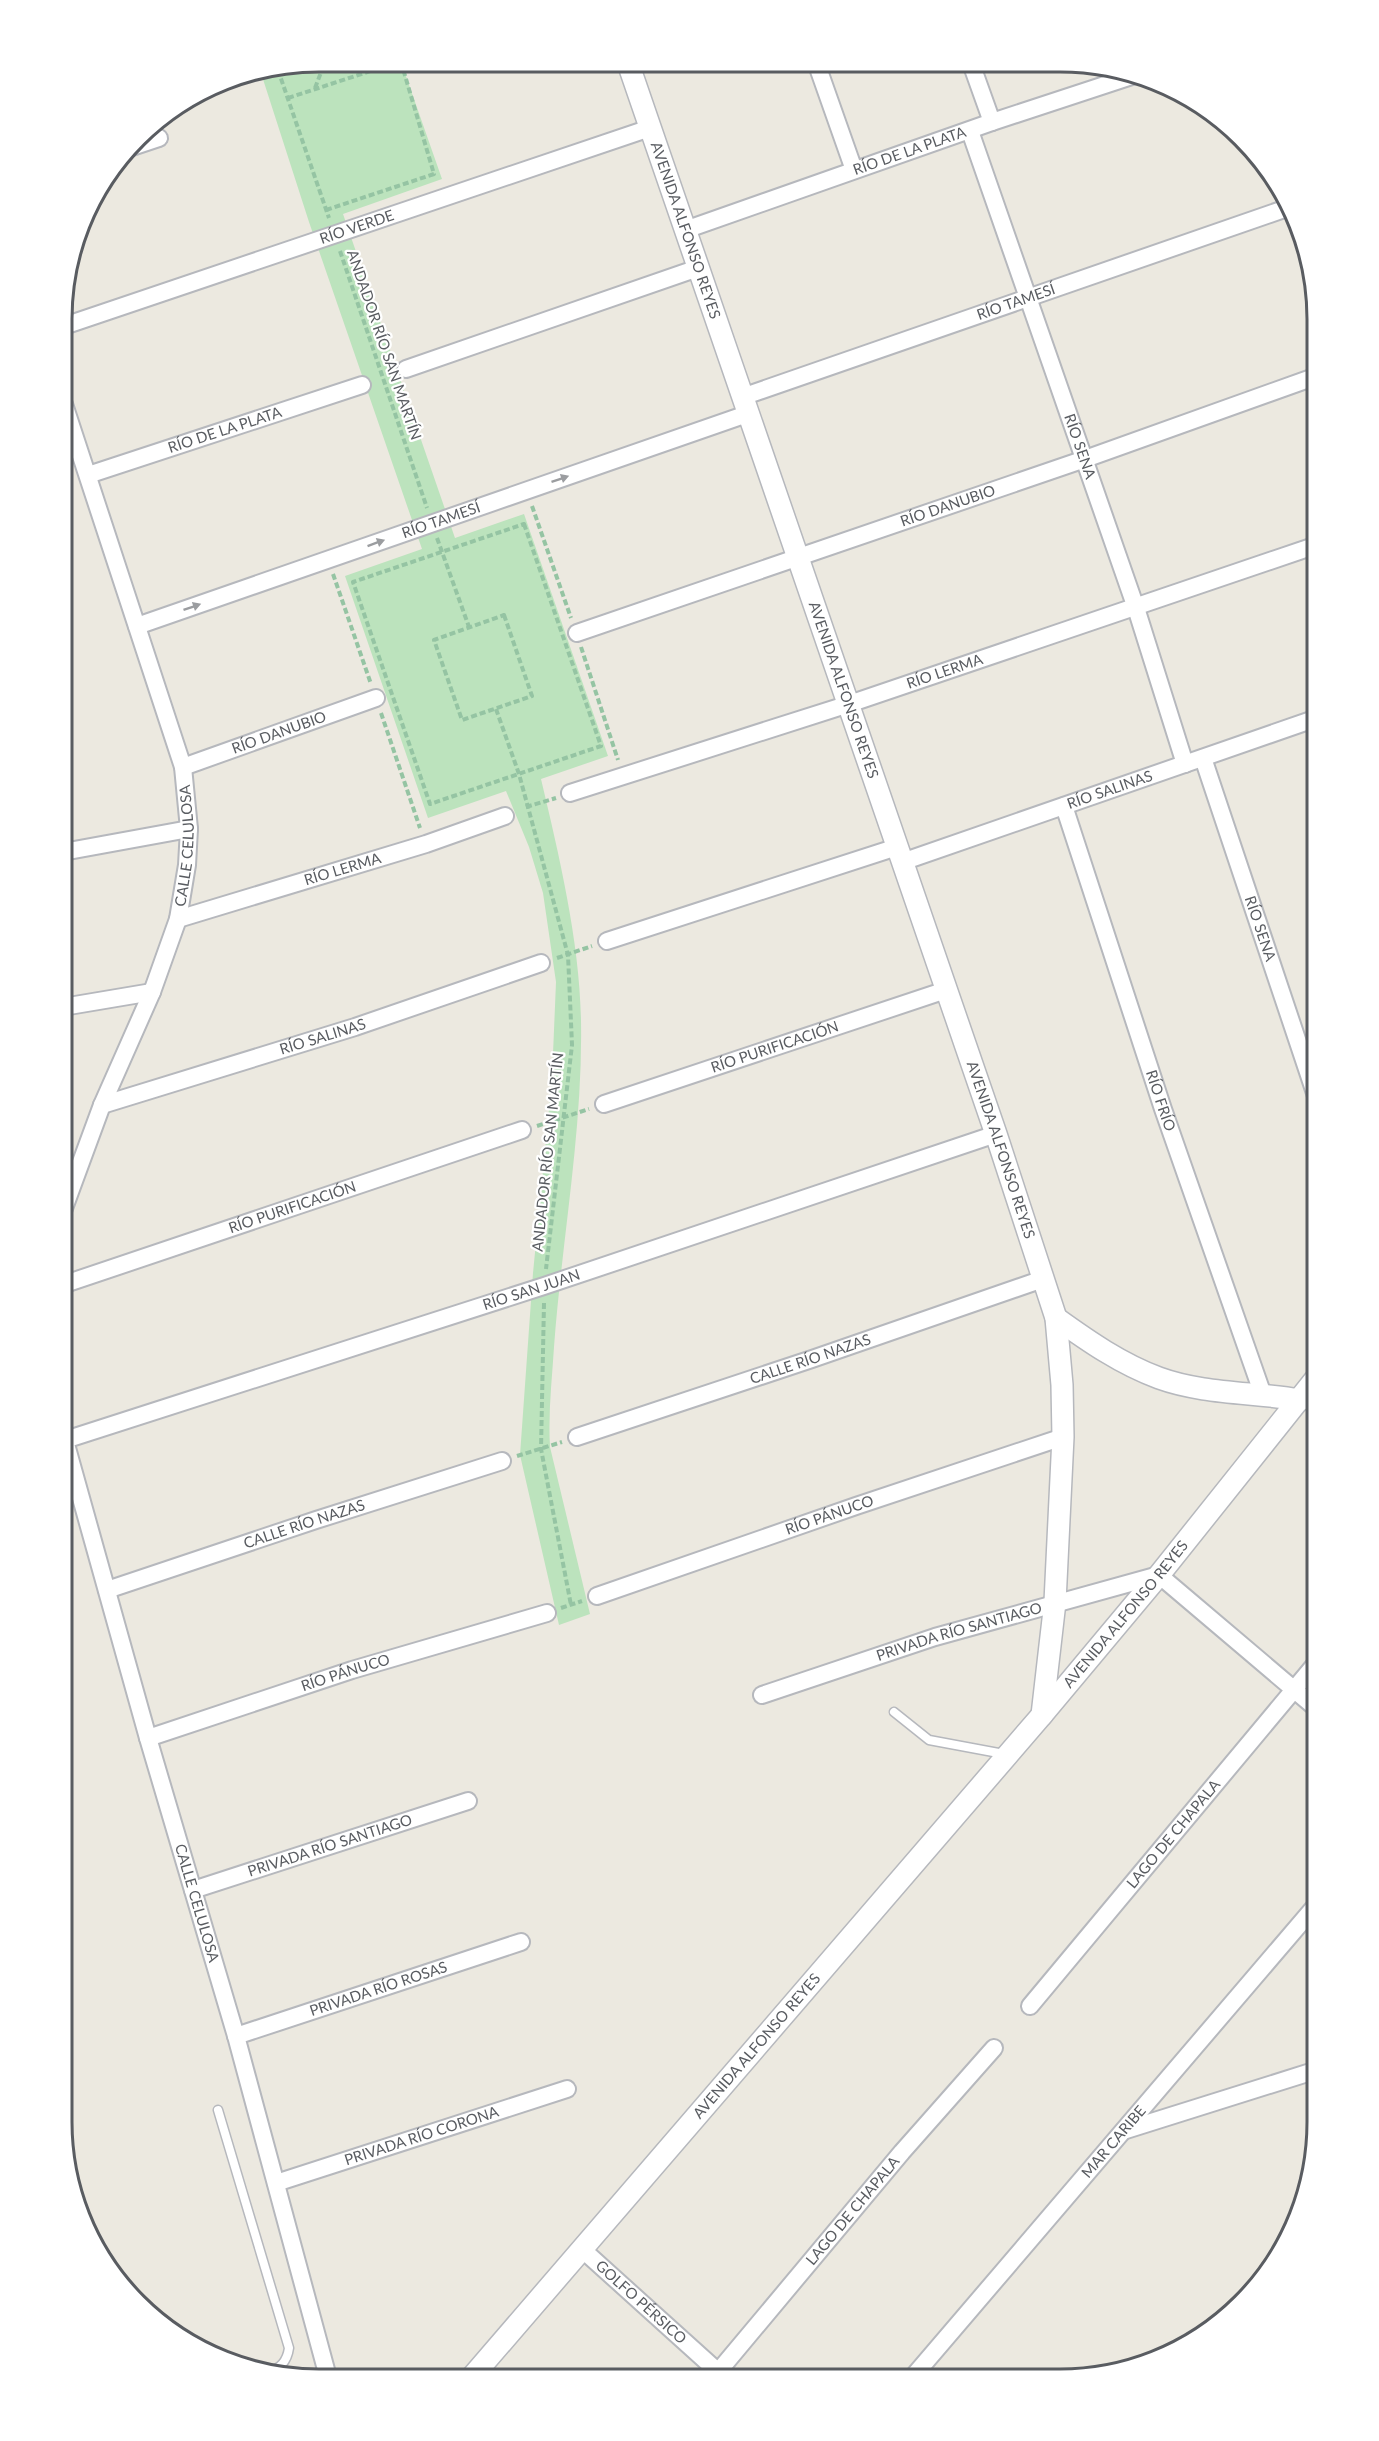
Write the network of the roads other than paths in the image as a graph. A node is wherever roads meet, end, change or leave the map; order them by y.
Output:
1 (631, 72) edge
2 (819, 72) edge
3 (974, 72) edge
4 (1121, 79) edge
5 (992, 122) junction
6 (650, 128) junction
7 (970, 131) junction
8 (159, 138) dead end
9 (146, 142) edge
10 (854, 170) junction
11 (1282, 210) edge
12 (685, 230) junction
13 (698, 268) junction
14 (1027, 298) junction
15 (72, 323) edge
16 (406, 369) road end
17 (1307, 380) edge
18 (362, 385) road end
19 (745, 406) junction
20 (72, 430) edge
21 (1085, 459) junction
22 (88, 475) junction
23 (1307, 548) edge
24 (797, 557) junction
25 (1136, 608) junction
26 (136, 626) junction
27 (577, 633) dead end
28 (376, 698) dead end
29 (849, 704) junction
30 (1307, 722) edge
31 (1203, 758) junction
32 (1185, 764) junction
33 (183, 767) junction
34 (570, 793) road end
35 (1064, 806) junction
36 (505, 816) road end
37 (189, 829) junction
38 (72, 850) edge
39 (899, 854) junction
40 (178, 919) junction
41 (607, 941) road end
42 (541, 963) road end
43 (946, 990) junction
44 (152, 992) junction
45 (72, 1005) edge
46 (1307, 1069) edge
47 (604, 1104) road end
48 (102, 1105) junction
49 (522, 1130) road end
50 (996, 1134) junction
51 (72, 1187) edge
52 (1043, 1279) junction
53 (72, 1282) edge
54 (1056, 1318) junction
55 (1307, 1391) edge
56 (1263, 1395) junction
57 (1300, 1400) junction
58 (72, 1433) edge
59 (577, 1437) road end
60 (1063, 1437) junction
61 (502, 1461) road end
62 (72, 1464) edge
63 (1159, 1575) junction
64 (107, 1590) junction
65 (597, 1596) road end
66 (1055, 1602) junction
67 (547, 1614) road end
68 (1307, 1674) edge
69 (1293, 1690) junction
70 (762, 1695) dead end
71 (1307, 1701) edge
72 (894, 1712) dead end
73 (1042, 1715) junction
74 (148, 1738) junction
75 (1008, 1755) junction
76 (468, 1801) dead end
77 (193, 1890) junction
78 (1307, 1916) edge
79 (521, 1942) dead end
80 (1030, 2006) dead end
81 (236, 2036) junction
82 (994, 2048) dead end
83 (1307, 2073) edge
84 (567, 2088) dead end
85 (218, 2110) dead end
86 (1125, 2130) junction
87 (276, 2183) junction
88 (583, 2250) junction
89 (281, 2366) edge
90 (326, 2369) edge
91 (479, 2369) edge
92 (711, 2369) edge
93 (725, 2369) edge
94 (920, 2369) edge

1 - 6 street, AVENIDA ALFONSO REYES
2 - 10 street
3 - 5 street
4 - 5 street, RÍO DE LA PLATA
5 - 7 street, RÍO DE LA PLATA
6 - 12 street, AVENIDA ALFONSO REYES
6 - 15 street, RÍO VERDE
7 - 10 street, RÍO DE LA PLATA
7 - 14 street, RÍO SENA
8 - 9 street
10 - 12 street, RÍO DE LA PLATA
11 - 14 street, RÍO TAMESÍ
12 - 13 street, AVENIDA ALFONSO REYES
13 - 16 street
13 - 19 street, AVENIDA ALFONSO REYES
14 - 19 street, RÍO TAMESÍ
14 - 21 street, RÍO SENA
17 - 21 street, RÍO DANUBIO
18 - 22 street, RÍO DE LA PLATA
19 - 24 street, AVENIDA ALFONSO REYES
26 -> 19 street, RÍO TAMESÍ
20 - 22 street, CALLE CELULOSA
21 - 24 street, RÍO DANUBIO
21 - 25 street, RÍO SENA
22 - 26 street, CALLE CELULOSA
23 - 25 street, RÍO LERMA
24 - 27 street, RÍO DANUBIO
24 - 29 street, AVENIDA ALFONSO REYES
25 - 29 street, RÍO LERMA
25 - 32 street, RÍO SENA
26 - 33 street, CALLE CELULOSA
28 - 33 street, RÍO DANUBIO
29 - 34 street, RÍO LERMA
29 - 39 street, AVENIDA ALFONSO REYES
30 - 31 street, RÍO SALINAS
31 - 32 street, RÍO SALINAS
31 - 46 street, RÍO SENA
32 - 35 street, RÍO SALINAS
33 - 37 street, CALLE CELULOSA
35 - 39 street, RÍO SALINAS
35 - 56 street, RÍO FRÍO
36 - 40 street, RÍO LERMA
37 - 38 street
37 - 40 street, CALLE CELULOSA
39 - 41 street, RÍO SALINAS
39 - 43 street, AVENIDA ALFONSO REYES
40 - 44 street, CALLE CELULOSA
42 - 48 street, RÍO SALINAS
43 - 47 street, RÍO PURIFICACIÓN
43 - 50 street, AVENIDA ALFONSO REYES
44 - 45 street
44 - 48 street, CALLE CELULOSA
48 - 51 street, CALLE CELULOSA
49 - 53 street, RÍO PURIFICACIÓN
50 - 52 street, AVENIDA ALFONSO REYES
50 - 58 street, RÍO SAN JUAN
52 - 54 street, AVENIDA ALFONSO REYES
52 - 59 street, CALLE RÍO NAZAS
54 - 56 street
54 - 60 street, AVENIDA ALFONSO REYES
55 - 57 street, AVENIDA ALFONSO REYES
56 - 57 street
57 - 63 street, AVENIDA ALFONSO REYES
60 - 65 street, RÍO PÁNUCO
60 - 66 street, AVENIDA ALFONSO REYES
61 - 64 street, CALLE RÍO NAZAS
62 - 64 street, CALLE CELULOSA
63 - 66 street, PRIVADA RÍO SANTIAGO
63 - 69 street
63 - 73 street, AVENIDA ALFONSO REYES
64 - 74 street, CALLE CELULOSA
66 - 70 street, PRIVADA RÍO SANTIAGO
66 - 73 street, AVENIDA ALFONSO REYES
67 - 74 street, RÍO PÁNUCO
68 - 69 street, LAGO DE CHAPALA
69 - 71 street
69 - 80 street, LAGO DE CHAPALA
72 - 75 lane
73 - 75 street, AVENIDA ALFONSO REYES
74 - 77 street, CALLE CELULOSA
75 - 88 street, AVENIDA ALFONSO REYES
76 - 77 street, PRIVADA RÍO SANTIAGO
77 - 81 street, CALLE CELULOSA
78 - 86 street, MAR CARIBE
79 - 81 street, PRIVADA RÍO ROSAS
81 - 87 street, CALLE CELULOSA
82 - 93 street, LAGO DE CHAPALA
83 - 86 street
84 - 87 street, PRIVADA RÍO CORONA
85 - 89 lane
86 - 94 street, MAR CARIBE
87 - 90 street, CALLE CELULOSA
88 - 91 street, AVENIDA ALFONSO REYES
88 - 92 street, GOLFO PÉRSICO

